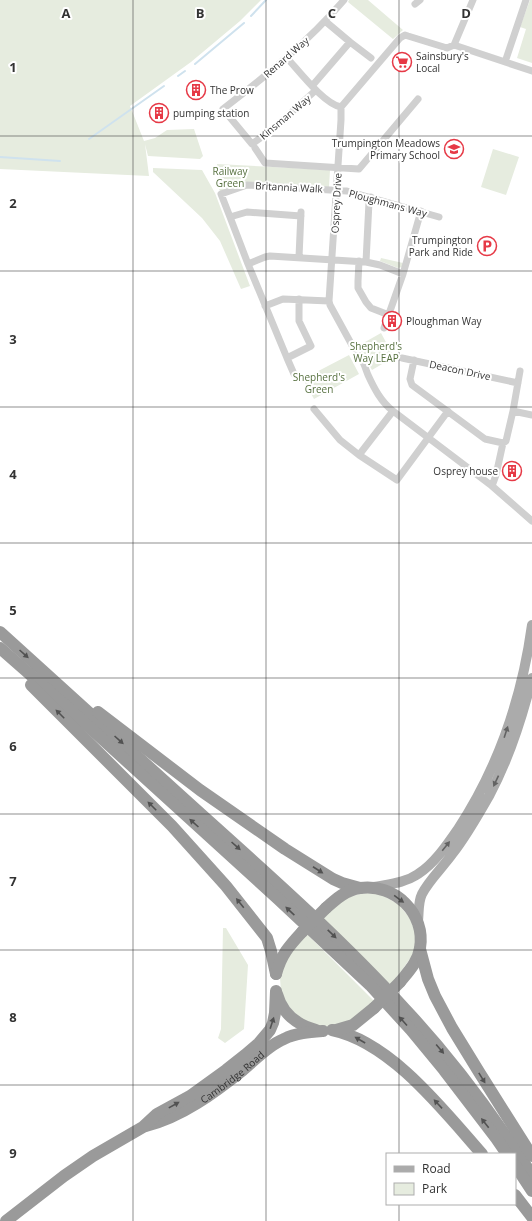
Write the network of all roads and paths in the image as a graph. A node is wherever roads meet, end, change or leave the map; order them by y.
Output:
1 (344, 0) edge
2 (473, 0) edge
3 (526, 0) edge
4 (325, 21) junction
5 (350, 42) junction
6 (454, 45) junction
7 (287, 58) junction
8 (370, 58) dead end
9 (505, 62) junction
10 (532, 71) edge
11 (314, 88) junction
12 (418, 99) dead end
13 (341, 107) junction
14 (223, 109) joint
15 (255, 148) dead end
16 (338, 167) junction
17 (337, 190) junction
18 (371, 197) junction
19 (421, 211) junction
20 (230, 217) junction
21 (439, 217) dead end
22 (299, 257) junction
23 (332, 259) junction
24 (363, 261) junction
25 (248, 264) junction
26 (403, 274) junction
27 (299, 299) junction
28 (329, 301) junction
29 (265, 306) junction
30 (389, 314) junction
31 (384, 328) dead end
32 (287, 358) junction
33 (402, 358) dead end
34 (414, 360) junction
35 (520, 372) dead end
36 (294, 374) dead end
37 (518, 383) junction
38 (314, 408) dead end
39 (393, 411) junction
40 (448, 411) junction
41 (513, 411) junction
42 (532, 415) edge
43 (428, 438) junction
44 (503, 443) junction
45 (359, 456) junction
46 (492, 486) junction
47 (521, 510) junction
48 (532, 514) edge
49 (532, 521) edge
50 (532, 625) edge
51 (0, 632) edge
52 (3, 651) edge
53 (48, 676) junction
54 (532, 678) edge
55 (360, 888) junction
56 (372, 888) junction
57 (418, 921) junction
58 (420, 949) junction
59 (276, 974) junction
60 (276, 991) junction
61 (328, 1030) junction
62 (142, 1127) junction
63 (481, 1153) edge
64 (507, 1153) edge
65 (532, 1156) edge
66 (516, 1167) edge
67 (532, 1175) edge
68 (532, 1191) edge
69 (516, 1196) edge
70 (532, 1217) edge
71 (6, 1221) edge

1 - 4 street, Renard Way
2 - 6 street
3 - 9 street
4 - 5 street
4 - 7 street, Renard Way
5 - 8 street
5 - 11 street
6 - 9 street
6 - 13 street
7 - 11 street
7 - 14 street, Renard Way
9 - 10 street
11 - 13 street
11 - 14 street, Kinsman Way
12 - 16 street
13 - 16 street, Osprey Drive
15 - 16 street
16 - 17 street, Osprey Drive
17 - 18 street, Ploughmans Way
17 - 20 street, Britannia Walk
17 - 23 street, Osprey Drive
18 - 19 street, Ploughmans Way
18 - 24 street
19 - 21 street, Ploughmans Way
19 - 26 street
20 - 22 street
20 - 25 street
22 - 23 street
22 - 25 street
23 - 24 street
23 - 28 street, Osprey Drive
24 - 26 street
24 - 30 street
25 - 29 street
26 - 30 street
27 - 28 street
27 - 29 street
27 - 32 street
28 - 39 street, Osprey Drive
29 - 32 street
30 - 31 street
32 - 36 street
33 - 34 street, Deacon Drive
34 - 37 street, Deacon Drive
34 - 40 street
35 - 37 street
37 - 41 street
38 - 45 street
39 - 43 street, Osprey Drive
39 - 45 street
40 - 43 street
40 - 44 street
41 - 42 street
41 - 44 street
43 - 45 street
43 - 46 street, Osprey Drive
44 - 46 street
46 - 47 street, Osprey Drive
47 - 48 street
47 - 49 street
56 -> 50 main road
51 -> 53 highway
59 -> 52 highway
64 -> 52 highway
53 -> 55 highway
53 -> 67 highway
54 -> 57 main road
55 - 56 highway
55 - 59 highway, bridge
56 -> 57 highway
57 - 58 highway
58 - 61 highway, bridge
58 -> 65 highway
59 - 60 highway
60 - 61 highway
62 -> 60 highway, Cambridge Road
61 - 62 highway, Cambridge Road
63 -> 61 highway
62 - 71 highway, Cambridge Road
66 - 68 highway
69 - 70 highway

